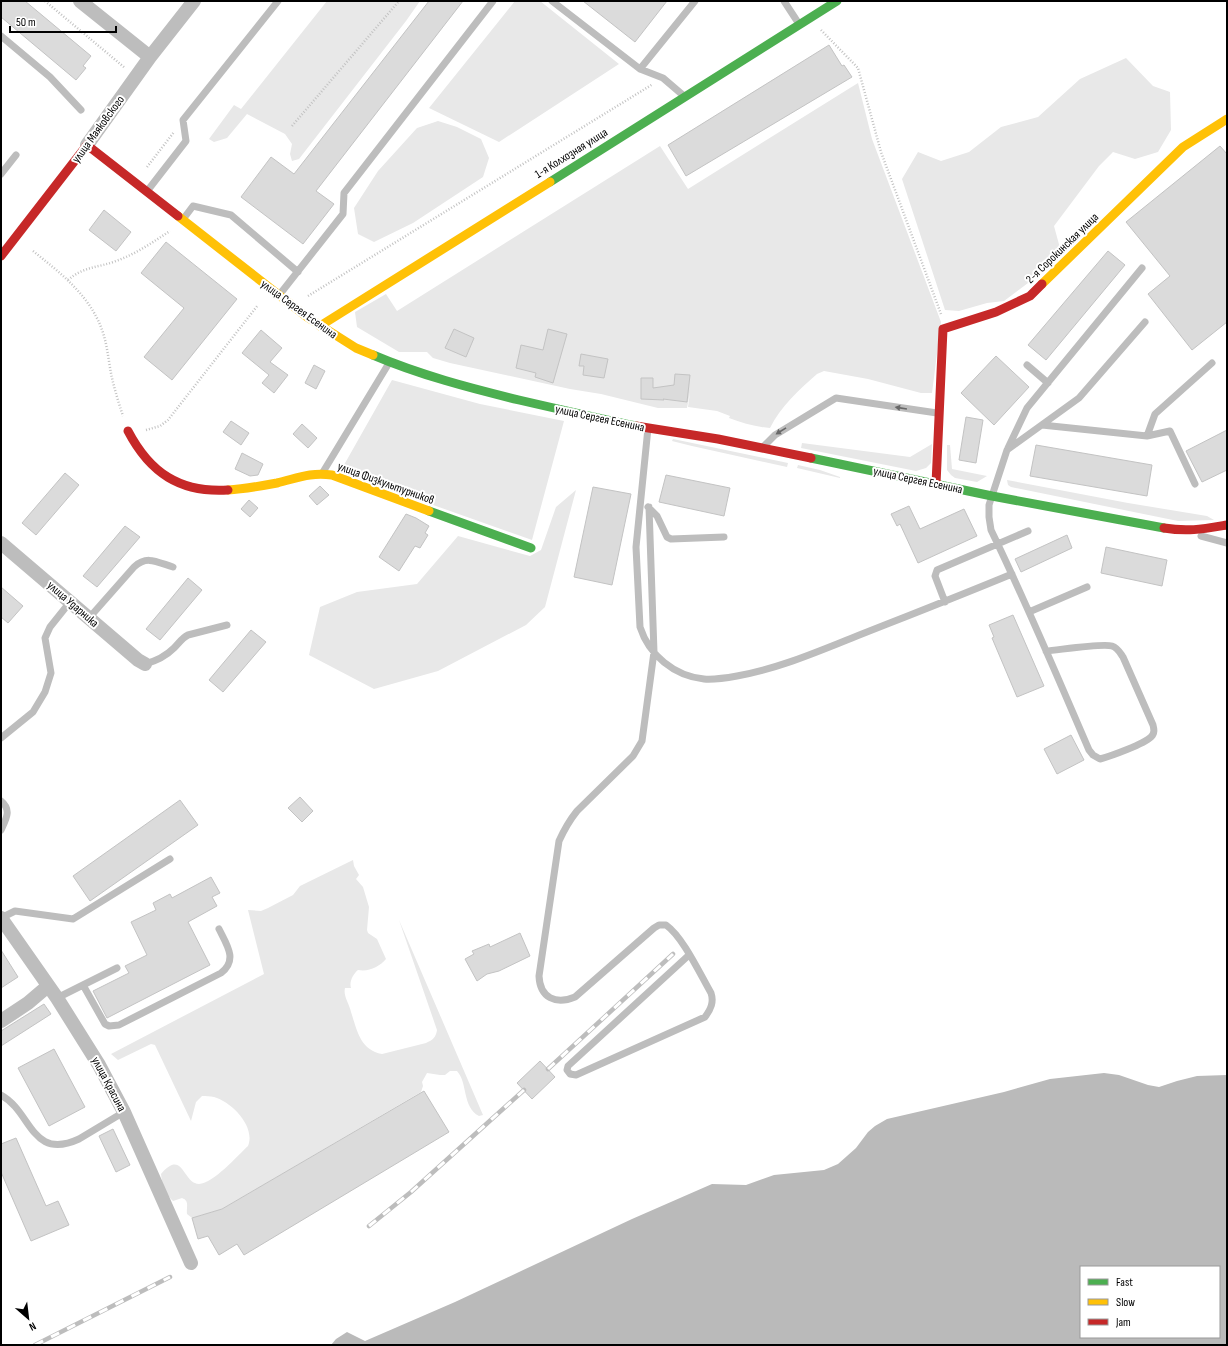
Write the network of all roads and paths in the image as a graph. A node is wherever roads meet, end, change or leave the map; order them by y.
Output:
1 (45, 1) edge
2 (80, 1) edge
3 (194, 1) edge
4 (278, 1) edge
5 (399, 1) edge
6 (493, 1) edge
7 (552, 1) edge
8 (695, 1) edge
9 (784, 1) edge
10 (837, 1) edge
11 (810, 17) junction
12 (799, 25) junction
13 (1, 36) edge
14 (150, 57) junction
15 (640, 69) junction
16 (127, 70) dead end
17 (663, 78) junction
18 (684, 96) junction
19 (81, 110) dead end
20 (183, 120) junction
21 (1223, 124) edge
22 (292, 126) dead end
23 (86, 145) junction
24 (16, 155) dead end
25 (147, 167) dead end
26 (1, 174) edge
27 (146, 192) junction
28 (182, 220) junction
29 (174, 228) dead end
30 (33, 251) dead end
31 (1, 256) edge
32 (1142, 268) dead end
33 (298, 272) junction
34 (68, 280) junction
35 (279, 296) junction
36 (304, 299) dead end
37 (258, 305) dead end
38 (1145, 322) dead end
39 (320, 326) junction
40 (943, 330) junction
41 (389, 362) junction
42 (1212, 362) dead end
43 (1027, 365) dead end
44 (1048, 383) junction
45 (940, 414) junction
46 (1042, 425) junction
47 (648, 428) junction
48 (128, 431) junction
49 (1147, 436) junction
50 (762, 448) junction
51 (1007, 450) junction
52 (322, 473) junction
53 (936, 484) junction
54 (1195, 484) dead end
55 (992, 496) junction
56 (641, 502) junction
57 (649, 507) junction
58 (1227, 524) edge
59 (1028, 531) dead end
60 (1181, 531) junction
61 (724, 537) dead end
62 (1, 543) edge
63 (1227, 543) edge
64 (998, 544) junction
65 (531, 548) dead end
66 (173, 567) dead end
67 (1012, 574) junction
68 (1087, 587) dead end
69 (70, 602) junction
70 (945, 602) junction
71 (1029, 612) junction
72 (89, 618) junction
73 (227, 626) dead end
74 (1046, 651) junction
75 (654, 652) junction
76 (145, 664) joint
77 (1, 738) edge
78 (1, 801) edge
79 (1, 830) edge
80 (170, 859) dead end
81 (1, 918) edge
82 (219, 929) dead end
83 (689, 955) junction
84 (117, 968) dead end
85 (83, 985) junction
86 (48, 986) junction
87 (57, 998) junction
88 (1, 1021) edge
89 (1, 1095) edge
90 (124, 1112) junction
91 (191, 1263) dead end

1 - 16 path
2 - 14 street
3 - 14 street, улица Маяковского
4 - 20 lane
5 - 22 path
6 - 33 lane
7 - 15 lane
8 - 15 lane
9 - 12 lane
10 - 11 street, 1-я Колхозная улица
11 - 12 street, 1-я Колхозная улица
11 - 40 path
12 - 18 street, 1-я Колхозная улица
13 - 19 lane
14 - 23 street, улица Маяковского
15 - 17 lane
17 - 18 lane
17 - 36 path
18 - 39 street, 1-я Колхозная улица
20 - 25 path
20 - 27 lane
21 - 40 street, 2-я Сорокинская улица
23 - 27 street, улица Сергея Есенина
23 - 31 street, улица Маяковского
24 - 26 lane
27 - 28 street, улица Сергея Есенина
28 - 33 lane
28 - 35 street, улица Сергея Есенина
29 - 34 path
30 - 34 path
32 - 44 lane
33 - 35 lane
34 - 48 path
35 - 39 street, улица Сергея Есенина
37 - 48 path
38 - 46 lane
39 - 41 street, улица Сергея Есенина
40 - 45 street
41 - 47 street, улица Сергея Есенина
41 - 52 lane
42 - 49 lane
43 - 44 lane
44 - 51 lane
45 -> 50 lane
45 - 53 street
46 - 49 lane
46 - 51 lane
47 - 50 street, улица Сергея Есенина
47 - 56 lane
48 - 52 street, улица Физкультурников
49 - 54 lane
50 - 53 street, улица Сергея Есенина
51 - 55 lane
52 - 65 street, улица Физкультурников
53 - 55 street, улица Сергея Есенина
55 - 60 street, улица Сергея Есенина
55 - 64 lane
56 - 57 lane
56 - 75 lane
57 - 61 lane
57 - 75 lane
58 - 60 street, улица Сергея Есенина
59 - 64 lane
60 - 63 lane
62 - 69 street, улица Ударника
64 - 67 lane
64 - 70 lane
66 - 72 lane
67 - 70 lane
67 - 71 lane
68 - 71 lane
69 - 72 street, улица Ударника
69 - 77 lane
70 - 75 lane
71 - 74 lane
72 - 76 street, улица Ударника
73 - 76 lane
74 - 74 lane
75 - 83 lane
78 - 79 lane
80 - 81 lane
81 - 86 street, улица Красина
82 - 85 lane
83 - 83 lane
84 - 85 lane
85 - 87 lane
86 - 87 street, улица Красина
86 - 88 street
87 - 90 street, улица Красина
89 - 90 lane
90 - 91 street, улица Красина

